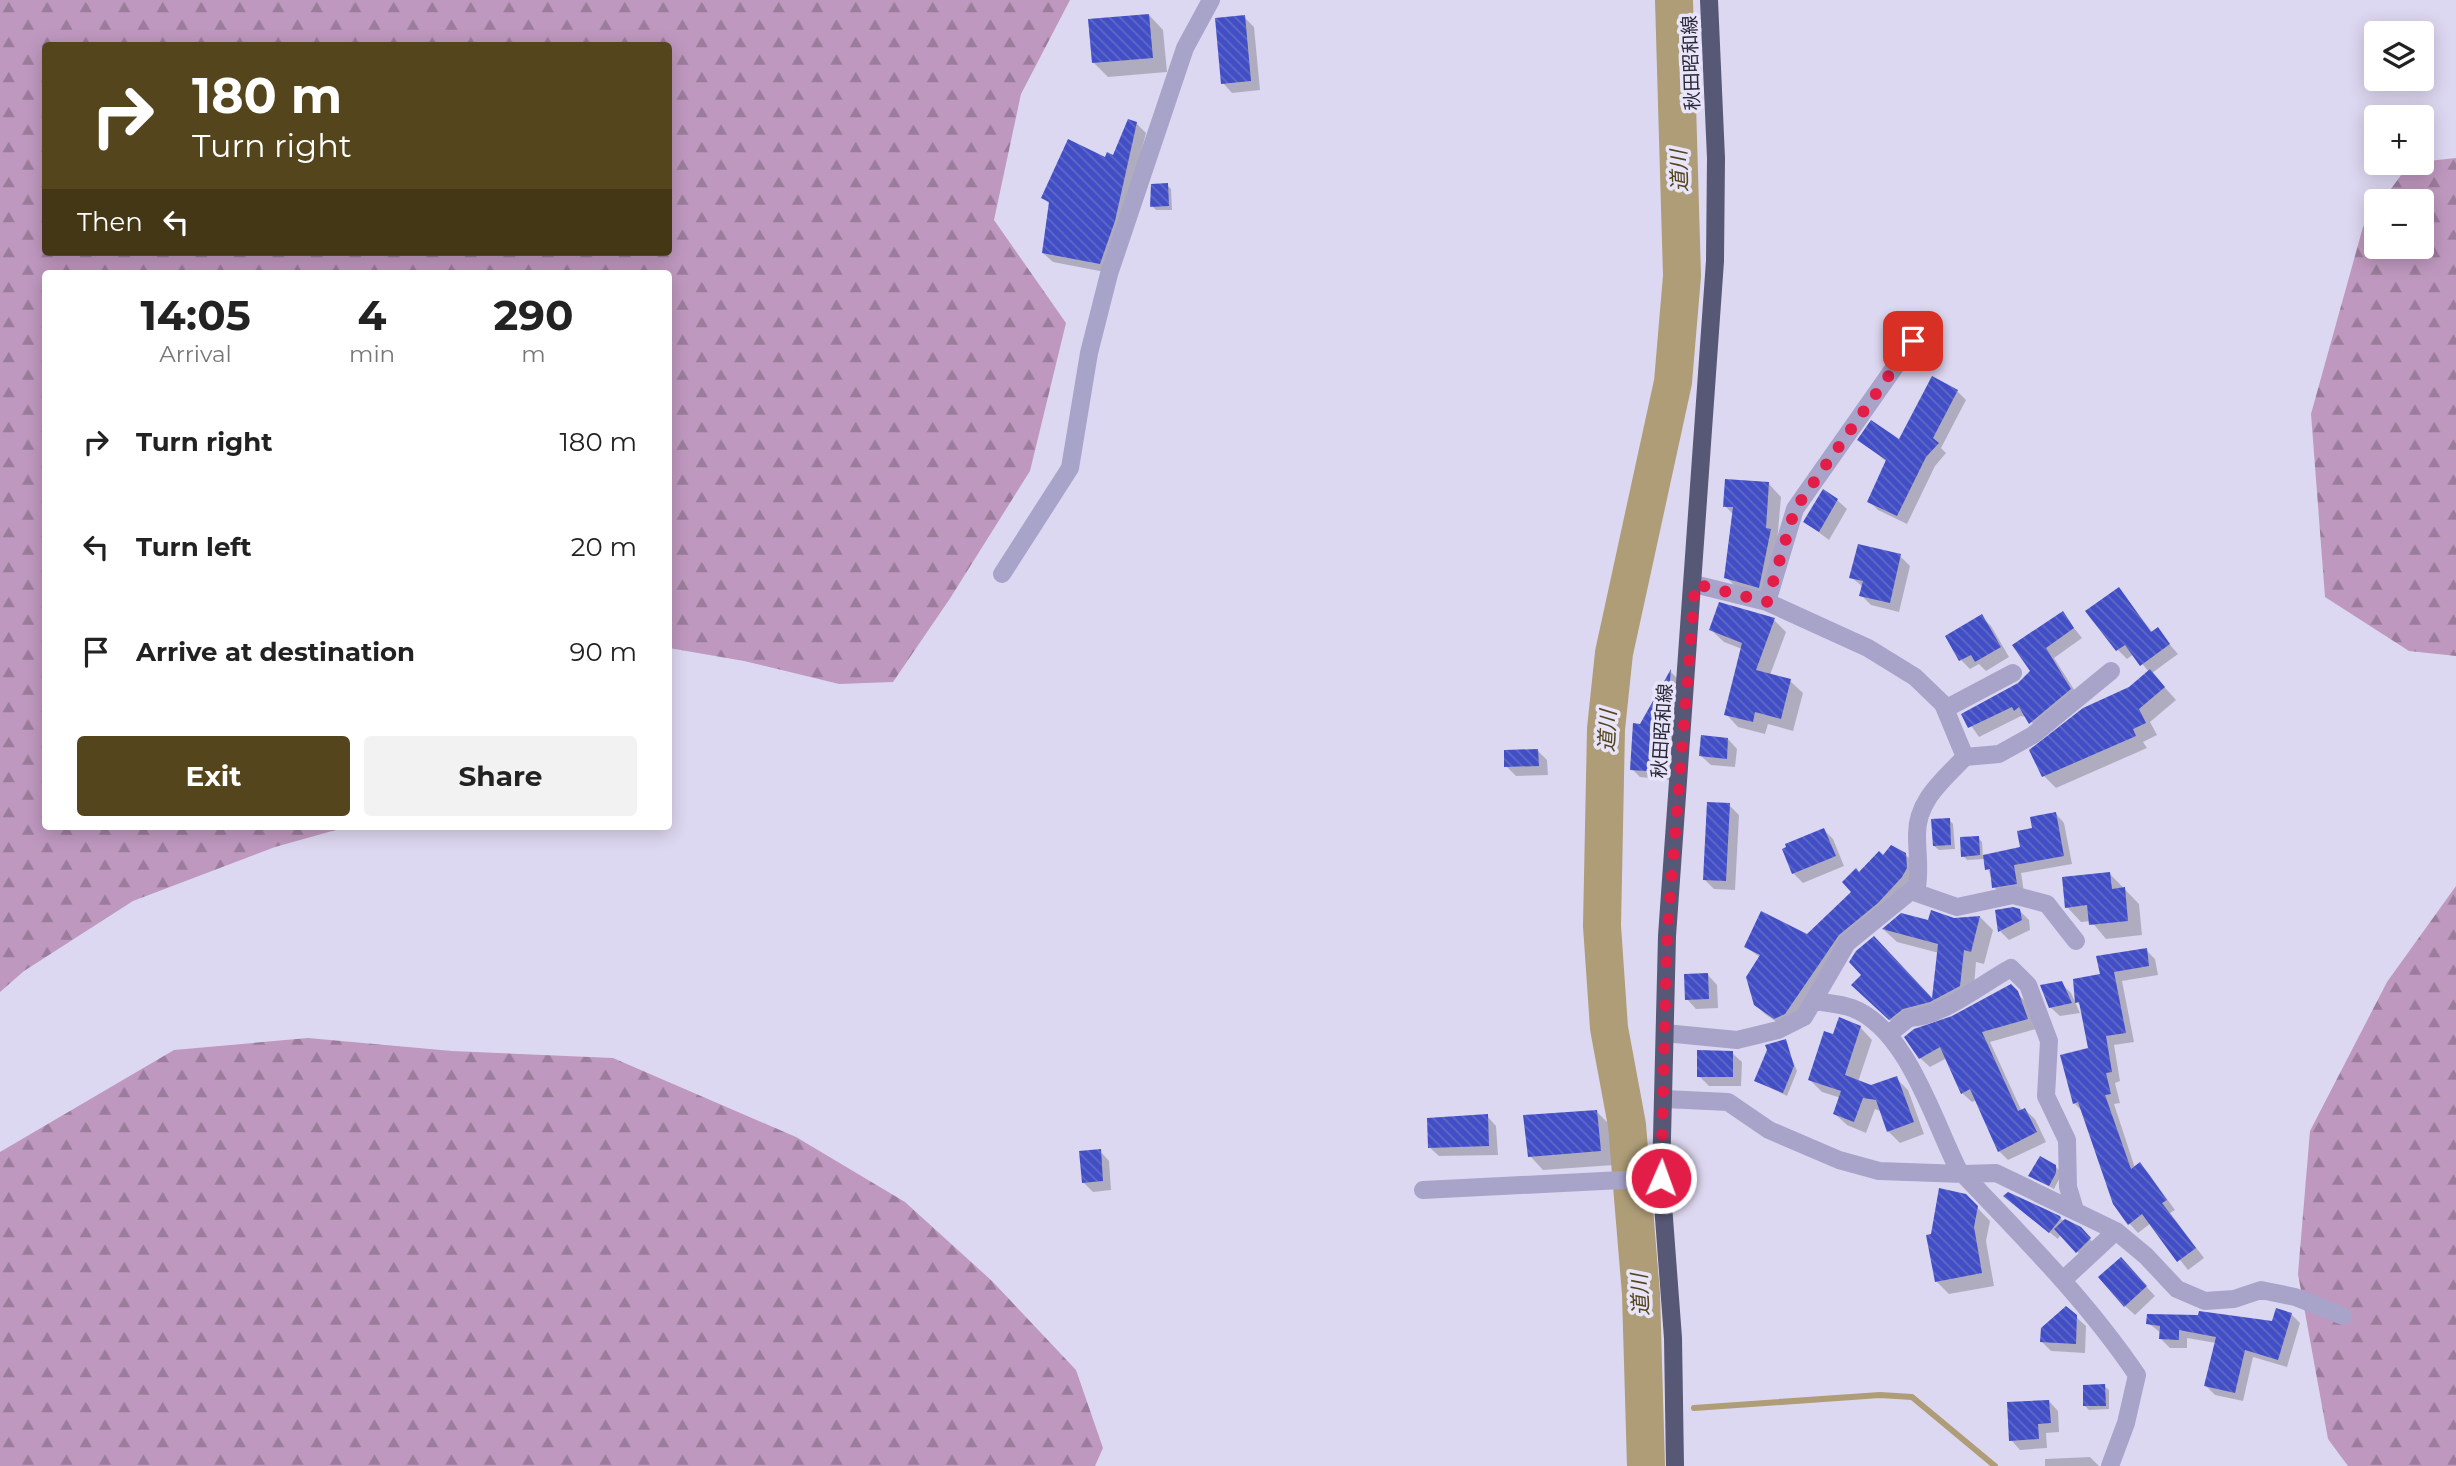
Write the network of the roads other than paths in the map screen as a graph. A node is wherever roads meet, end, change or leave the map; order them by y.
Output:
1 (1211, 0) edge
2 (1709, 0) edge
3 (1913, 341) dead end
4 (1002, 574) dead end
5 (1695, 584) junction
6 (1767, 602) junction
7 (2111, 671) dead end
8 (2013, 673) dead end
9 (1945, 709) junction
10 (1965, 757) junction
11 (1911, 891) junction
12 (2076, 941) dead end
13 (1815, 1001) junction
14 (1890, 1033) junction
15 (1665, 1034) junction
16 (1665, 1099) junction
17 (1961, 1174) junction
18 (1661, 1178) junction
19 (1423, 1190) dead end
20 (2076, 1210) junction
21 (2116, 1231) junction
22 (2063, 1280) junction
23 (2343, 1316) dead end
24 (1675, 1466) edge
25 (2109, 1466) edge

1 - 4 street
2 - 5 main road, 秋田昭和線
3 - 6 street
5 - 6 street
5 - 15 main road, 秋田昭和線
6 - 9 street
7 - 10 street
8 - 9 street
9 - 10 street
10 - 11 street
11 - 12 street
11 - 13 street
13 - 14 street
13 - 15 street
14 - 17 street
14 - 20 street
15 - 16 main road, 秋田昭和線
16 - 17 street
16 - 18 main road, 秋田昭和線
17 - 20 street
17 - 22 street
18 - 19 street
18 - 24 main road, 秋田昭和線
20 - 21 street
21 - 22 street
21 - 23 street
22 - 25 street

